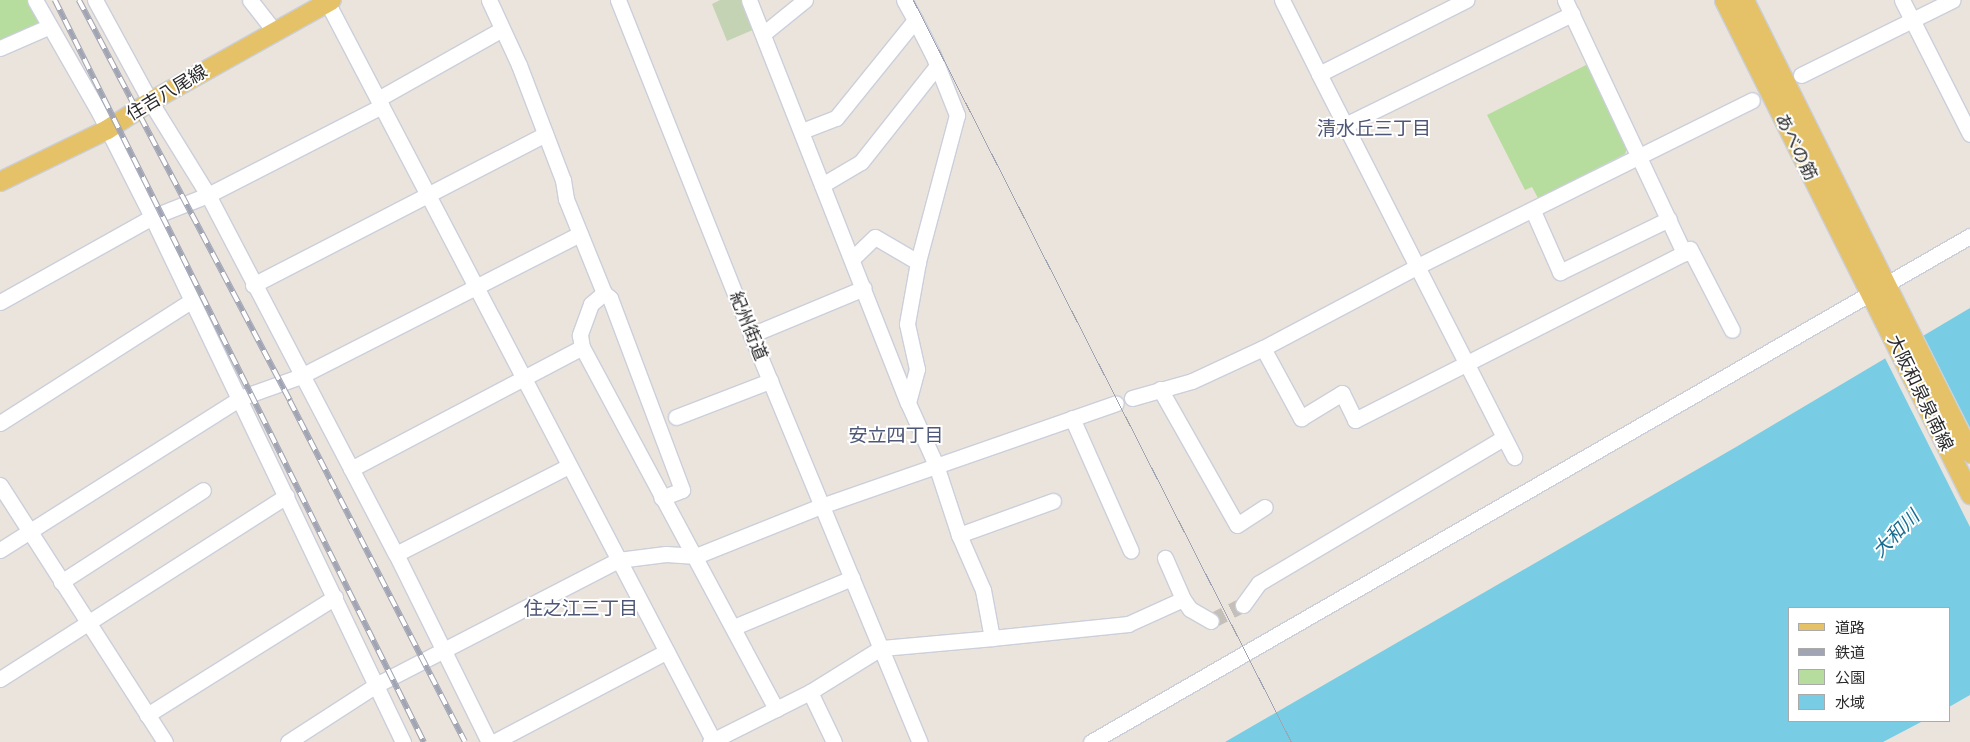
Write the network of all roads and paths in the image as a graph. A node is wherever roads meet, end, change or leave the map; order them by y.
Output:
1 (34, 0) edge
2 (95, 0) edge
3 (250, 0) edge
4 (489, 0) edge
5 (618, 0) edge
6 (749, 0) edge
7 (805, 0) edge
8 (904, 0) edge
9 (1282, 0) edge
10 (1466, 0) edge
11 (1724, 0) edge
12 (1744, 0) edge
13 (1902, 0) edge
14 (1953, 0) edge
15 (328, 1) edge
16 (1569, 7) edge
17 (915, 20) junction
18 (1912, 20) junction
19 (48, 27) junction
20 (502, 29) junction
21 (274, 31) junction
22 (763, 34) junction
23 (0, 48) edge
24 (936, 67) junction
25 (1319, 74) junction
26 (1802, 75) dead end
27 (1752, 100) dead end
28 (150, 101) junction
29 (380, 102) junction
30 (1345, 125) junction
31 (107, 129) junction
32 (802, 131) junction
33 (545, 134) junction
34 (1970, 134) edge
35 (1641, 156) junction
36 (0, 181) edge
37 (822, 184) junction
38 (208, 195) junction
39 (428, 195) junction
40 (1533, 211) junction
41 (152, 217) junction
42 (1669, 219) junction
43 (580, 234) junction
44 (1970, 236) edge
45 (1684, 253) junction
46 (853, 258) junction
47 (918, 262) junction
48 (1416, 267) junction
49 (1887, 284) junction
50 (253, 285) junction
51 (475, 287) junction
52 (864, 288) junction
53 (604, 292) junction
54 (1870, 293) junction
55 (191, 301) junction
56 (0, 302) edge
57 (1732, 330) dead end
58 (751, 335) junction
59 (582, 347) junction
60 (1263, 348) junction
61 (1467, 364) junction
62 (301, 376) junction
63 (523, 379) junction
64 (770, 381) junction
65 (1160, 389) junction
66 (240, 398) junction
67 (1132, 398) dead end
68 (908, 403) junction
69 (1116, 404) dead end
70 (676, 417) dead end
71 (1072, 418) junction
72 (0, 423) edge
73 (1503, 438) junction
74 (1970, 453) edge
75 (1514, 457) dead end
76 (936, 465) junction
77 (569, 466) junction
78 (351, 469) junction
79 (0, 485) edge
80 (203, 490) dead end
81 (1970, 494) edge
82 (286, 496) junction
83 (661, 498) junction
84 (1053, 501) dead end
85 (821, 506) junction
86 (1265, 507) dead end
87 (29, 532) junction
88 (959, 535) junction
89 (0, 550) edge
90 (1131, 551) dead end
91 (396, 554) junction
92 (696, 556) junction
93 (1165, 558) dead end
94 (618, 560) junction
95 (852, 578) junction
96 (61, 582) junction
97 (335, 597) junction
98 (1183, 599) junction
99 (1242, 605) tunnel mouth
100 (1211, 622) dead end
101 (87, 623) junction
102 (734, 628) junction
103 (992, 638) junction
104 (444, 650) junction
105 (667, 651) junction
106 (883, 654) junction
107 (0, 679) edge
108 (376, 685) junction
109 (810, 692) junction
110 (776, 709) junction
111 (147, 715) junction
112 (712, 741) edge
113 (165, 742) edge
114 (288, 742) edge
115 (403, 742) edge
116 (489, 742) edge
117 (494, 742) edge
118 (834, 742) edge
119 (920, 742) edge
120 (1091, 742) edge

1 - 19 street
2 - 28 street
3 - 21 street
4 - 20 street
5 - 58 street, 紀州街道
6 - 22 street
7 - 22 street
8 - 17 street
9 - 25 street
10 - 25 street
11 - 54 main road, あべの筋
12 - 49 main road, あべの筋
13 - 18 street
14 - 18 street
15 - 21 main road, 住吉八尾線
15 - 29 street
16 - 30 street
16 - 35 street
17 - 24 street
17 - 32 street
18 - 26 street
18 - 34 street
19 - 23 street
19 - 31 street
20 - 29 street
20 - 33 street
21 - 28 main road, 住吉八尾線
22 - 32 street
24 - 37 street
24 - 47 street
25 - 30 street
27 - 35 street
28 - 31 main road, 住吉八尾線
28 - 38 street
29 - 38 street
29 - 39 street
30 - 48 street
31 - 36 main road, 住吉八尾線
31 - 41 street
32 - 37 street
33 - 39 street
33 - 43 street
35 - 40 street
35 - 42 street
37 - 46 street
38 - 41 street
38 - 50 street
39 - 50 street
39 - 51 street
40 - 42 street
40 - 48 street
41 - 55 street
41 - 56 street
42 - 45 street
43 - 51 street
43 - 53 street
44 - 49 street
45 - 57 street
45 - 61 street
46 - 47 street
46 - 52 street
47 - 68 street
48 - 60 street
48 - 61 street
49 - 54 street
49 - 74 main road, 大阪和泉泉南線
50 - 62 street
51 - 62 street
51 - 63 street
52 - 58 street
52 - 68 street
53 - 59 street
53 - 83 street
54 - 81 main road, 大阪和泉泉南線
54 - 120 street
55 - 66 street
55 - 72 street
58 - 64 street, 紀州街道
59 - 63 street
59 - 83 street
60 - 61 street
60 - 65 street
61 - 73 street
62 - 66 street
62 - 78 street
63 - 77 street
63 - 78 street
64 - 70 street
64 - 85 street, 紀州街道
65 - 67 street
65 - 86 street
66 - 82 street
66 - 87 street
68 - 76 street
69 - 71 street
71 - 76 street
71 - 90 street
73 - 75 street
73 - 99 street
76 - 85 street
76 - 88 street
77 - 91 street
77 - 94 street
78 - 91 street
79 - 87 street
80 - 96 street
82 - 97 street
82 - 101 street
83 - 92 street
84 - 88 street
85 - 92 street
85 - 95 street, 紀州街道
87 - 89 street
87 - 96 street
88 - 103 street
91 - 104 street
92 - 94 street
92 - 102 street
93 - 98 street
94 - 104 street
94 - 105 street
95 - 102 street
95 - 106 street, 紀州街道
96 - 101 street
97 - 108 street
97 - 111 street
98 - 100 street
98 - 103 street
101 - 107 street
101 - 111 street
102 - 110 street
103 - 106 street
104 - 108 street
104 - 116 street
105 - 112 street
105 - 117 street
106 - 109 street
106 - 119 street, 紀州街道
108 - 114 street
108 - 115 street
109 - 110 street
109 - 118 street
110 - 112 street
111 - 113 street

